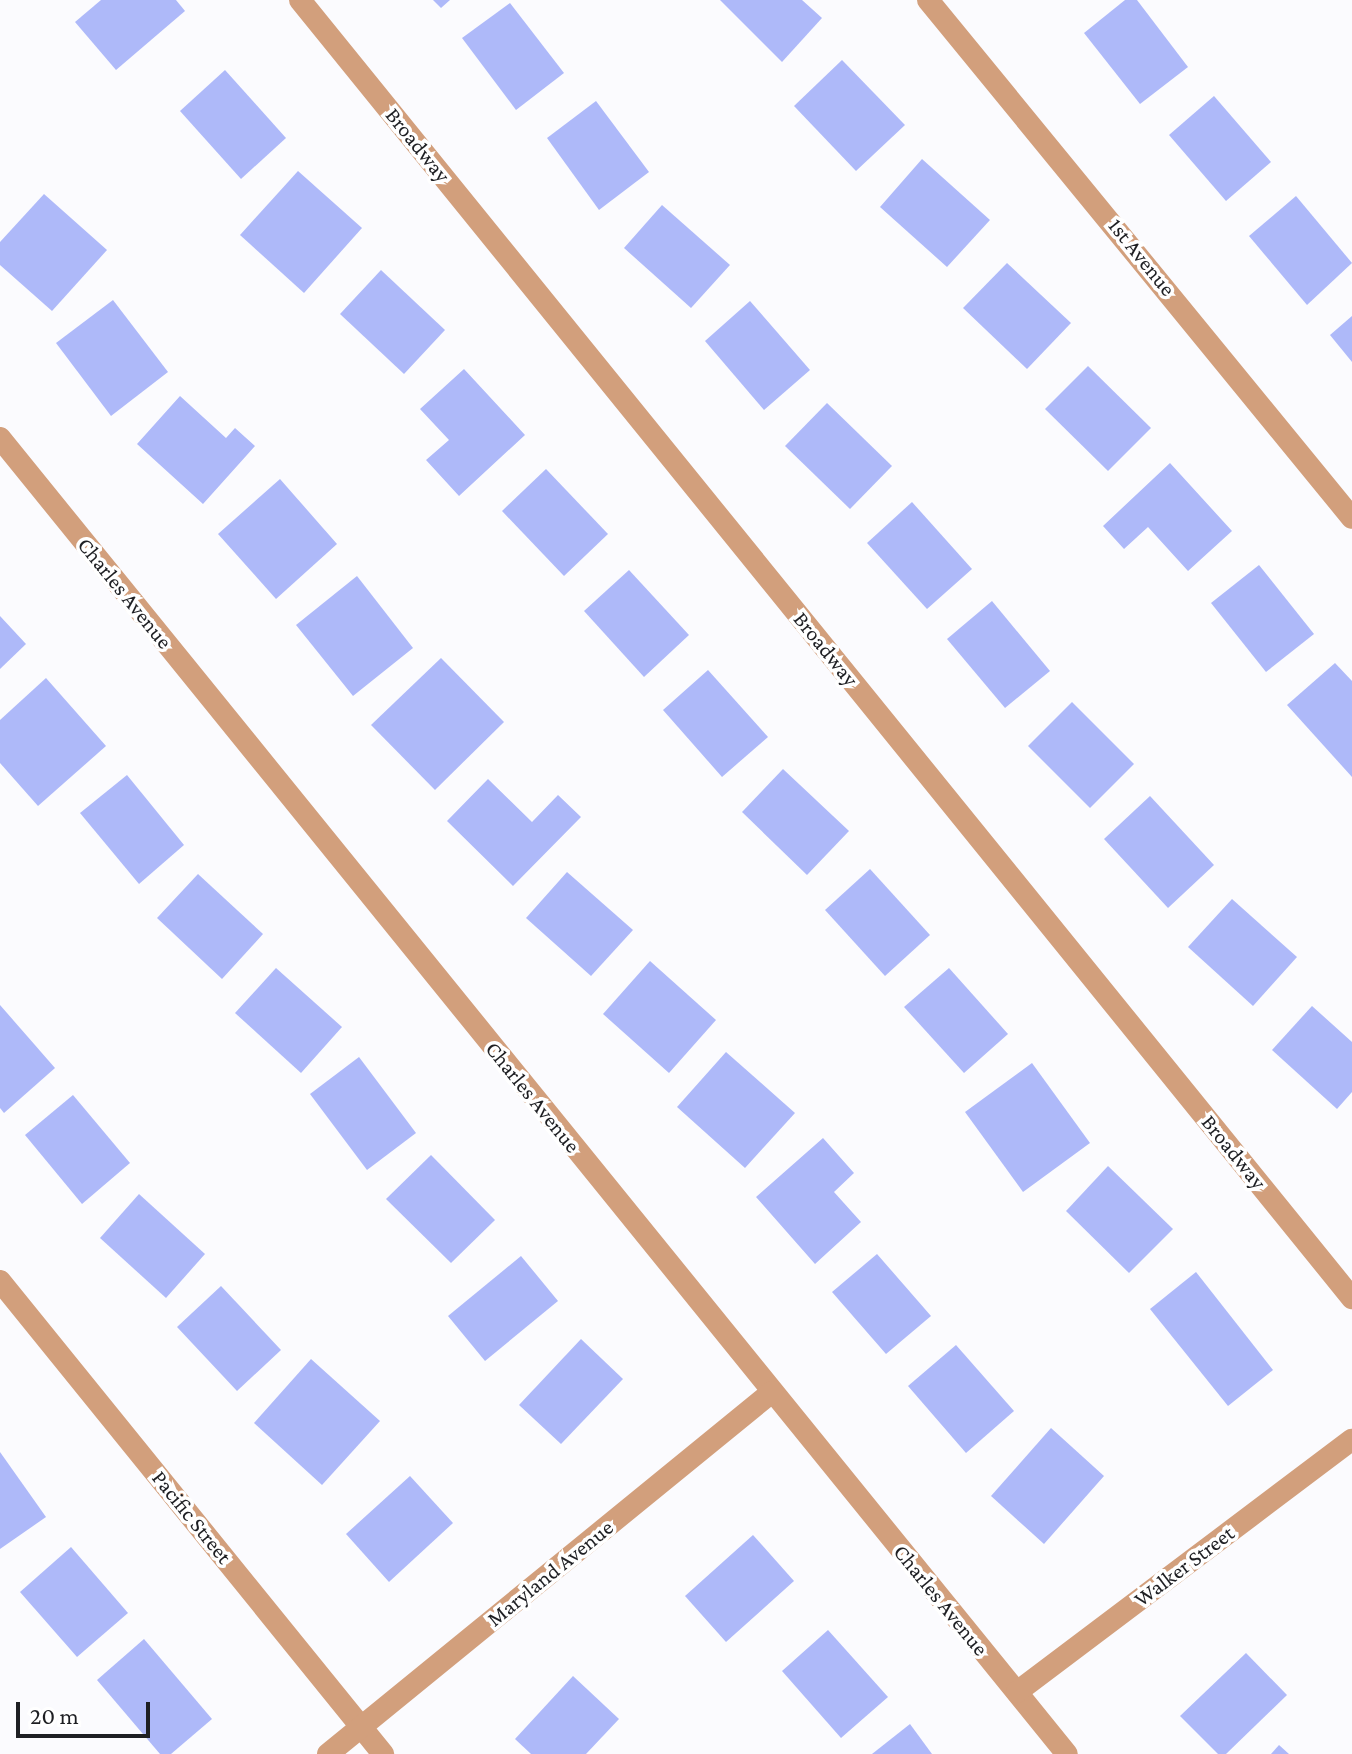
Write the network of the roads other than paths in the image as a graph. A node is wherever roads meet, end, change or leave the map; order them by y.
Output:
1 (300, 0) edge
2 (928, 0) edge
3 (0, 438) edge
4 (1352, 518) edge
5 (0, 1281) edge
6 (1352, 1298) edge
7 (772, 1392) junction
8 (1352, 1440) edge
9 (1017, 1692) junction
10 (361, 1726) junction
11 (328, 1754) edge
12 (383, 1754) edge
13 (1067, 1754) edge

1 - 6 street, Broadway
2 - 4 street, 1st Avenue
3 - 7 street, Charles Avenue
5 - 10 street, Pacific Street
7 - 9 street, Charles Avenue
7 - 10 street, Maryland Avenue
8 - 9 street, Walker Street
9 - 13 street, Charles Avenue
10 - 11 street, Maryland Avenue
10 - 12 street, Pacific Street

